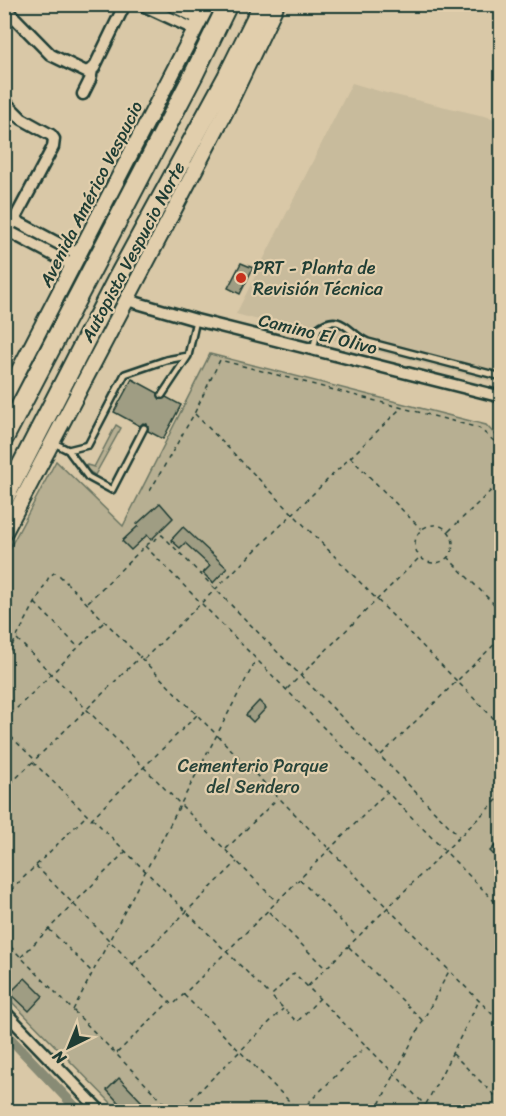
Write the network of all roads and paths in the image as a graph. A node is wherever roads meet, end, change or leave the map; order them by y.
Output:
1 (125, 4) edge
2 (140, 4) edge
3 (168, 4) edge
4 (208, 4) edge
5 (228, 4) edge
6 (262, 4) edge
7 (277, 4) edge
8 (4, 7) edge
9 (198, 25) junction
10 (91, 71) junction
11 (83, 94) dead end
12 (5, 105) edge
13 (15, 220) junction
14 (6, 233) edge
15 (45, 236) junction
16 (39, 248) junction
17 (77, 260) junction
18 (127, 300) junction
19 (196, 320) junction
20 (313, 350) junction
21 (188, 356) junction
22 (501, 377) edge
23 (162, 395) dead end
24 (501, 397) edge
25 (4, 399) edge
26 (400, 408) junction
27 (194, 414) junction
28 (144, 428) dead end
29 (4, 438) edge
30 (53, 442) junction
31 (501, 448) edge
32 (68, 450) junction
33 (350, 457) junction
34 (501, 480) edge
35 (150, 491) dead end
36 (4, 499) edge
37 (292, 514) junction
38 (421, 530) junction
39 (448, 532) junction
40 (4, 534) edge
41 (145, 546) junction
42 (420, 557) junction
43 (447, 557) junction
44 (215, 589) junction
45 (377, 600) junction
46 (88, 602) junction
47 (35, 603) junction
48 (201, 603) junction
49 (501, 612) edge
50 (106, 621) junction
51 (501, 637) edge
52 (16, 638) junction
53 (79, 648) junction
54 (141, 656) junction
55 (144, 659) junction
56 (257, 659) junction
57 (4, 661) edge
58 (52, 674) junction
59 (301, 675) junction
60 (456, 681) junction
61 (286, 690) junction
62 (87, 710) junction
63 (197, 714) junction
64 (4, 721) edge
65 (501, 727) edge
66 (4, 730) edge
67 (217, 735) junction
68 (380, 756) junction
69 (34, 761) junction
70 (144, 767) junction
71 (4, 790) edge
72 (387, 792) junction
73 (501, 795) edge
74 (279, 797) junction
75 (180, 804) junction
76 (87, 816) junction
77 (92, 818) junction
78 (459, 836) junction
79 (330, 849) junction
80 (226, 850) junction
81 (444, 851) junction
82 (126, 852) junction
83 (237, 862) junction
84 (36, 866) junction
85 (146, 871) junction
86 (299, 879) junction
87 (4, 897) edge
88 (277, 902) junction
89 (74, 904) junction
90 (387, 907) junction
91 (501, 909) edge
92 (268, 911) junction
93 (186, 912) junction
94 (49, 929) junction
95 (357, 937) junction
96 (4, 940) edge
97 (110, 941) junction
98 (349, 946) junction
99 (226, 952) junction
100 (21, 957) junction
101 (133, 964) junction
102 (326, 968) junction
103 (449, 970) junction
104 (93, 973) junction
105 (308, 986) junction
106 (184, 994) junction
107 (271, 996) junction
108 (320, 998) junction
109 (169, 1001) junction
110 (479, 1001) junction
111 (284, 1009) junction
112 (73, 1010) junction
113 (4, 1011) edge
114 (423, 1020) junction
115 (501, 1024) edge
116 (367, 1046) junction
117 (240, 1051) junction
118 (452, 1053) junction
119 (116, 1054) junction
120 (395, 1074) junction
121 (501, 1103) edge
122 (425, 1105) junction
123 (172, 1111) edge
124 (299, 1111) edge
125 (101, 1112) edge
126 (178, 1112) edge
127 (375, 1112) edge
128 (422, 1112) edge
129 (432, 1112) edge

1 - 10 street
2 - 9 street
3 - 9 street
4 - 9 main road, Avenida Américo Vespucio
5 - 29 highway, Autopista Vespucio Norte
6 - 36 highway, Autopista Vespucio Norte
7 - 18 main road
8 - 10 street
9 - 17 main road, Avenida Américo Vespucio
10 - 11 street
12 - 13 street
13 - 14 street
13 - 15 street
14 - 16 street
15 - 16 street
15 - 17 street
16 - 17 street
17 - 25 main road, Avenida Américo Vespucio
18 - 19 street, Camino El Olivo
18 - 30 main road
19 - 20 street, Camino El Olivo
19 - 21 lane
20 - 22 lane
20 - 24 street, Camino El Olivo
21 - 23 lane
21 - 32 lane
26 - 27 path
26 - 31 path
26 - 33 path
27 - 35 path
27 - 37 path
28 - 32 lane
30 - 32 lane
30 - 40 main road
33 - 37 path
33 - 38 path
34 - 39 path
37 - 44 path
37 - 45 path
38 - 39 path
38 - 42 path
39 - 43 path
41 - 44 path
41 - 46 path
41 - 48 path
42 - 43 path
42 - 45 path
43 - 49 path
44 - 48 path
44 - 59 path
45 - 59 path
45 - 60 path
46 - 47 path
46 - 50 path
47 - 52 path
47 - 53 path
48 - 55 path
48 - 56 path
50 - 53 path
50 - 54 path
51 - 60 path
52 - 57 path
52 - 58 path
53 - 58 path
54 - 55 path
54 - 62 path
55 - 63 path
56 - 61 path
56 - 67 path
58 - 62 path
58 - 64 path
59 - 61 path
59 - 68 path
60 - 65 path
60 - 68 path
61 - 72 path
62 - 69 path
62 - 70 path
63 - 67 path
63 - 70 path
66 - 69 path
67 - 74 path
67 - 75 path
68 - 78 path
69 - 71 path
69 - 76 path
70 - 75 path
70 - 77 path
72 - 79 path
72 - 81 path
73 - 78 path
74 - 79 path
74 - 80 path
75 - 80 path
75 - 85 path
76 - 77 path
76 - 84 path
77 - 82 path
78 - 81 path
79 - 86 path
79 - 90 path
80 - 83 path
81 - 90 path
81 - 91 path
82 - 85 path
82 - 89 path
83 - 88 path
83 - 93 path
84 - 87 path
84 - 89 path
85 - 93 path
85 - 97 path
86 - 88 path
86 - 95 path
88 - 92 path
89 - 94 path
89 - 97 path
90 - 95 path
90 - 103 path
92 - 99 path
92 - 102 path
93 - 99 path
93 - 101 path
94 - 100 path
94 - 104 path
95 - 98 path
96 - 100 path
97 - 101 path
97 - 104 path
98 - 102 path
98 - 114 path
99 - 106 path
99 - 107 path
100 - 112 path
101 - 109 path
102 - 105 path
103 - 110 path
103 - 114 path
104 - 112 path
105 - 107 path
105 - 108 path
106 - 109 path
106 - 117 path
107 - 111 path
108 - 111 path
108 - 116 path
109 - 119 path
110 - 115 path
110 - 118 path
111 - 117 path
112 - 119 path
113 - 125 street
114 - 120 path
116 - 120 path
116 - 124 path
117 - 124 path
117 - 126 path
118 - 121 path
118 - 122 path
119 - 123 path
120 - 122 path
120 - 127 path
122 - 128 path
122 - 129 path

